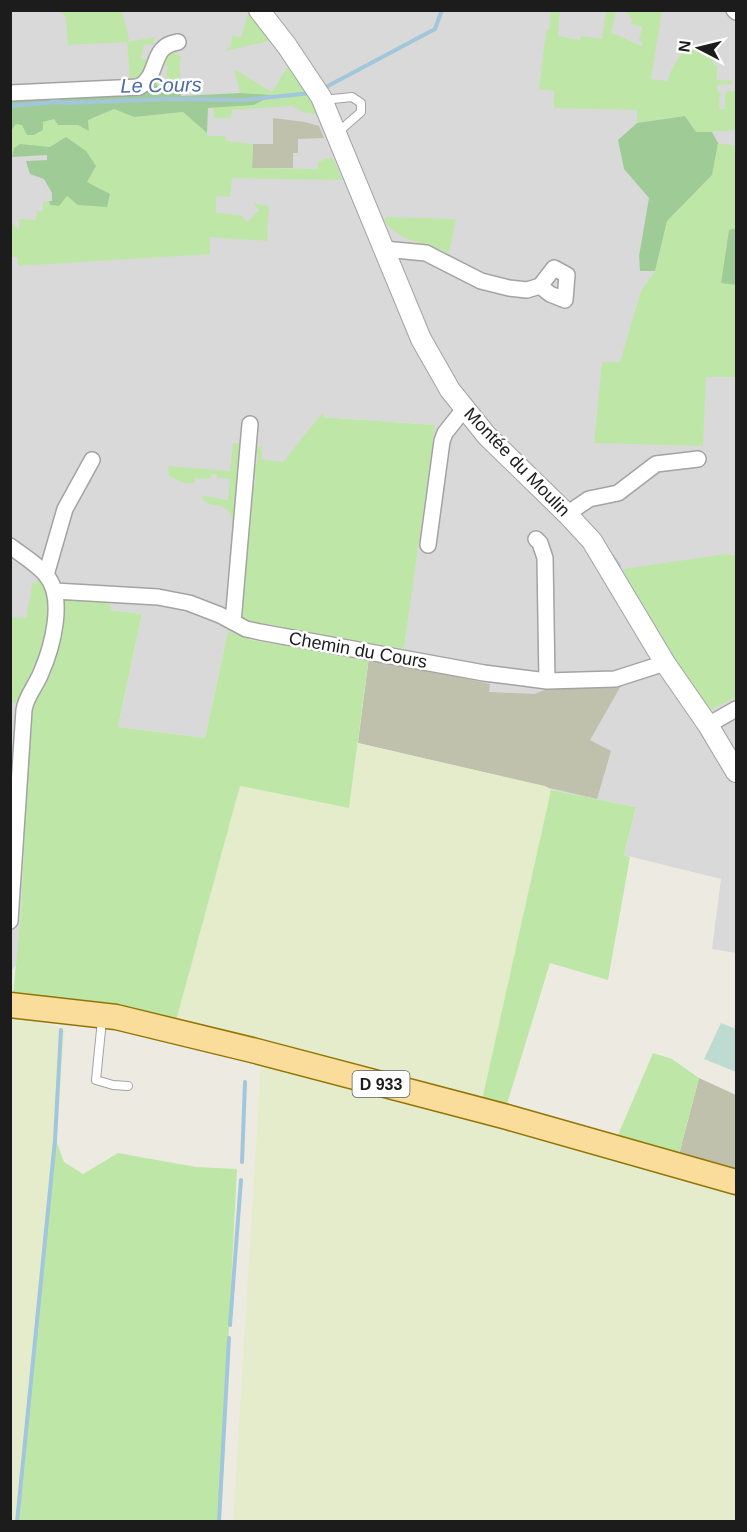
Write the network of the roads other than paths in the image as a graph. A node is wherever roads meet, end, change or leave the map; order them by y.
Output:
1 (259, 10) edge
2 (178, 42) dead end
3 (10, 93) edge
4 (322, 100) junction
5 (336, 134) junction
6 (384, 249) junction
7 (540, 286) dead end
8 (464, 409) junction
9 (250, 424) dead end
10 (698, 459) dead end
11 (92, 460) dead end
12 (567, 514) junction
13 (536, 539) dead end
14 (428, 545) dead end
15 (10, 546) edge
16 (46, 574) junction
17 (55, 591) junction
18 (233, 622) junction
19 (665, 663) junction
20 (547, 681) junction
21 (736, 709) edge
22 (17, 710) edge
23 (708, 725) junction
24 (736, 772) edge
25 (10, 921) edge
26 (10, 1005) edge
27 (102, 1015) junction
28 (128, 1086) dead end
29 (736, 1182) edge

1 - 4 street, Montée du Moulin
2 - 3 street
4 - 5 street, Montée du Moulin
4 - 5 lane
5 - 6 street, Montée du Moulin
6 - 7 street
6 - 8 street, Montée du Moulin
8 - 12 street, Montée du Moulin
8 - 14 street
9 - 18 street
10 - 12 street
11 - 16 street
12 - 19 street, Montée du Moulin
13 - 20 street
15 - 16 street
16 - 17 street
17 - 18 street, Chemin du Cours
17 - 22 street
18 - 20 street, Chemin du Cours
19 - 20 street, Chemin du Cours
19 - 23 street, Montée du Moulin
21 - 23 street
22 - 25 street
23 - 24 street, Montée du Moulin
26 - 27 main road, D 933
27 - 28 lane
27 - 29 main road, D 933

